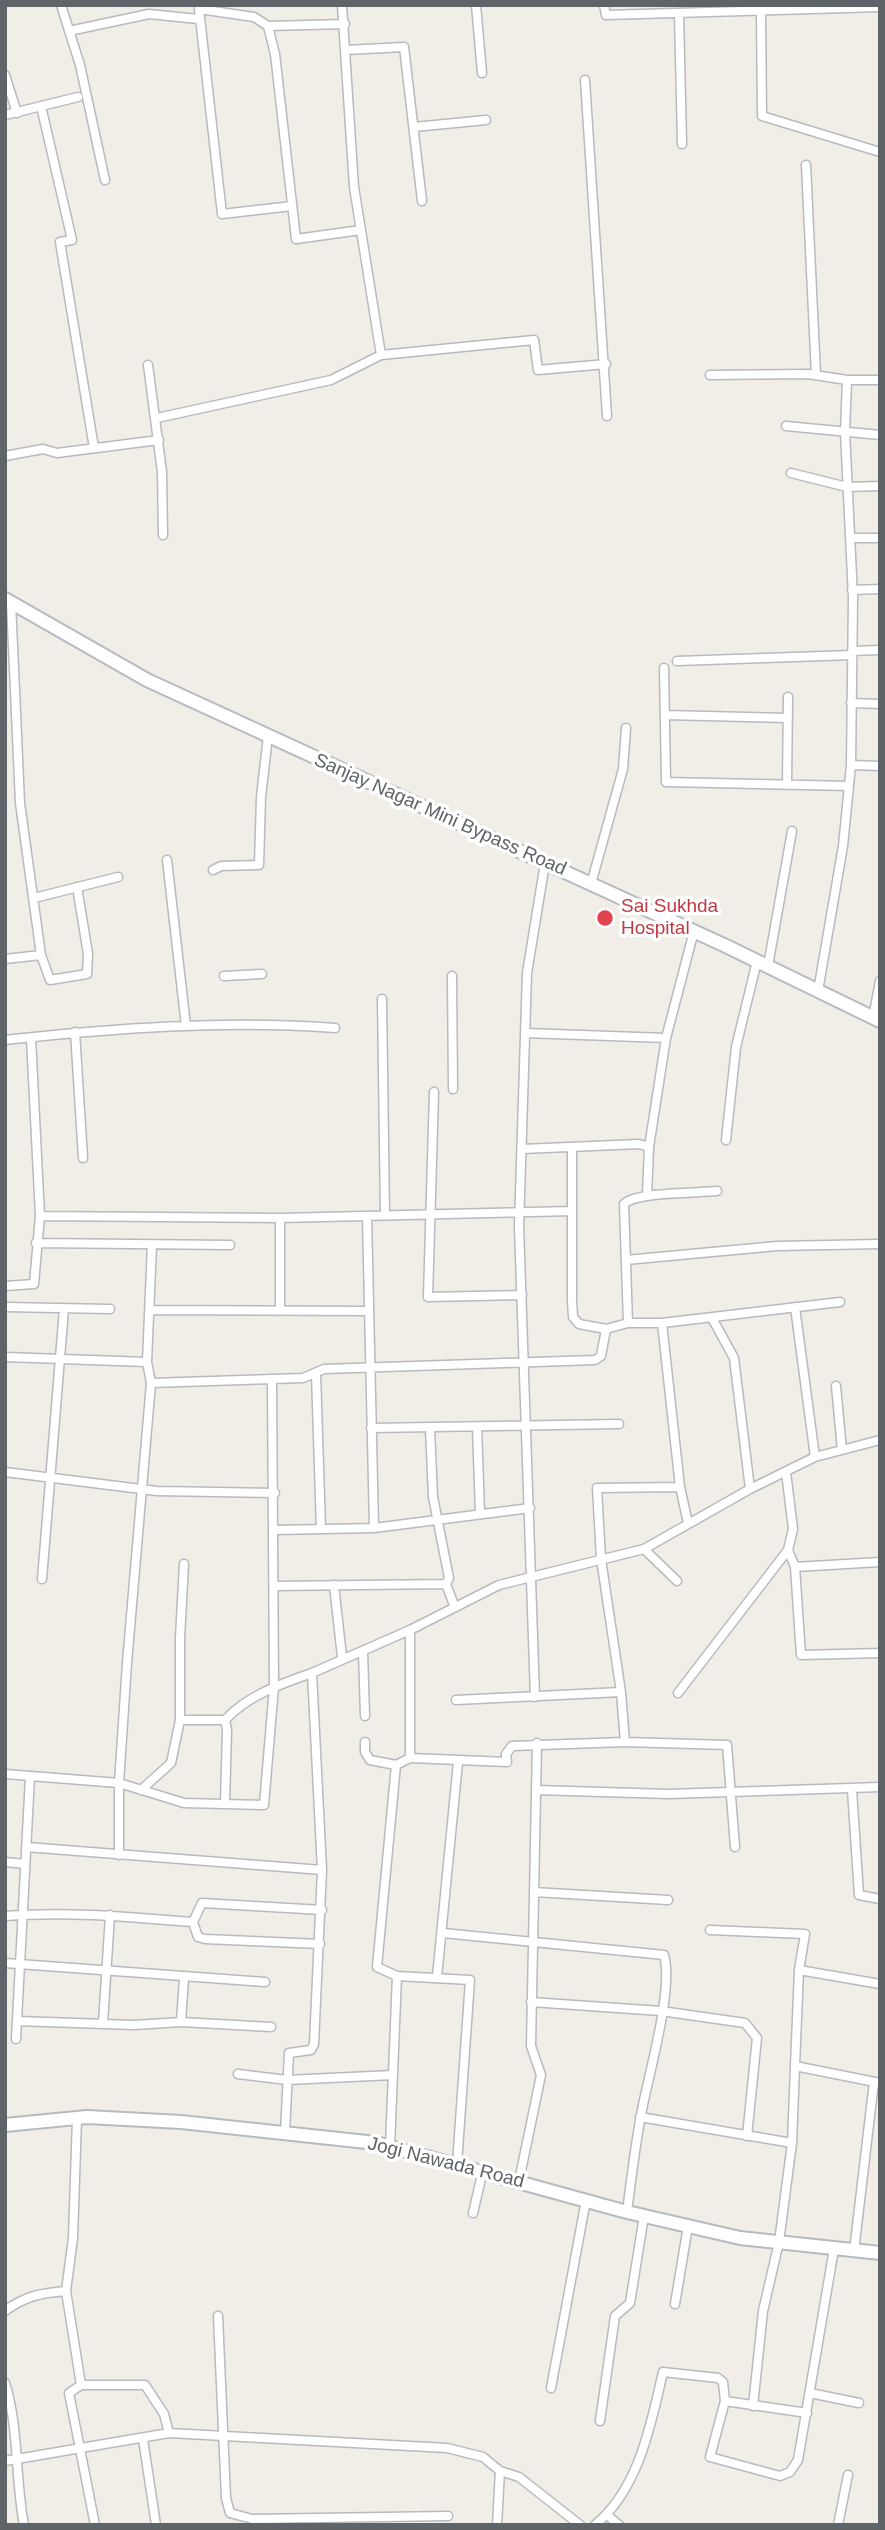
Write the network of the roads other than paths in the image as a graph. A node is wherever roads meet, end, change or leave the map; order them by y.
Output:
1 (61, 5) edge
2 (342, 5) edge
3 (477, 5) edge
4 (604, 5) edge
5 (880, 7) edge
6 (761, 11) junction
7 (678, 13) junction
8 (198, 19) junction
9 (345, 24) junction
10 (268, 26) junction
11 (69, 31) junction
12 (346, 50) junction
13 (482, 73) dead end
14 (5, 75) edge
15 (585, 80) dead end
16 (78, 97) dead end
17 (41, 106) junction
18 (17, 113) junction
19 (5, 116) edge
20 (486, 120) dead end
21 (414, 127) junction
22 (682, 144) dead end
23 (880, 152) edge
24 (806, 165) dead end
25 (105, 180) dead end
26 (422, 201) dead end
27 (292, 206) junction
28 (360, 230) junction
29 (381, 355) junction
30 (606, 364) junction
31 (148, 365) dead end
32 (710, 375) dead end
33 (817, 375) junction
34 (847, 380) junction
35 (880, 380) edge
36 (607, 416) dead end
37 (157, 418) junction
38 (786, 426) dead end
39 (845, 432) junction
40 (880, 435) edge
41 (159, 440) junction
42 (5, 445) edge
43 (94, 448) junction
44 (6, 456) edge
45 (791, 473) dead end
46 (880, 486) edge
47 (848, 487) junction
48 (163, 535) dead end
49 (850, 538) junction
50 (880, 538) edge
51 (880, 589) edge
52 (852, 590) junction
53 (8, 601) edge
54 (880, 650) edge
55 (852, 653) junction
56 (677, 661) dead end
57 (664, 668) dead end
58 (788, 697) dead end
59 (851, 703) junction
60 (880, 705) edge
61 (664, 715) junction
62 (788, 718) junction
63 (626, 728) dead end
64 (268, 736) junction
65 (851, 765) junction
66 (880, 766) edge
67 (786, 785) junction
68 (849, 786) junction
69 (792, 831) dead end
70 (167, 860) dead end
71 (545, 863) junction
72 (213, 870) dead end
73 (118, 877) dead end
74 (591, 884) junction
75 (77, 887) junction
76 (34, 898) junction
77 (694, 931) junction
78 (41, 955) junction
79 (5, 959) edge
80 (762, 964) junction
81 (262, 974) dead end
82 (224, 976) dead end
83 (452, 976) dead end
84 (880, 981) edge
85 (818, 991) junction
86 (382, 999) dead end
87 (876, 1019) edge
88 (186, 1026) junction
89 (335, 1028) dead end
90 (75, 1032) junction
91 (525, 1033) junction
92 (31, 1038) junction
93 (666, 1038) junction
94 (5, 1041) edge
95 (453, 1089) dead end
96 (434, 1092) dead end
97 (726, 1140) dead end
98 (572, 1147) junction
99 (649, 1147) junction
100 (522, 1149) junction
101 (83, 1158) dead end
102 (717, 1191) dead end
103 (647, 1196) junction
104 (520, 1211) junction
105 (572, 1211) junction
106 (386, 1215) junction
107 (40, 1216) junction
108 (367, 1216) junction
109 (428, 1216) junction
110 (280, 1218) junction
111 (36, 1243) junction
112 (880, 1244) edge
113 (152, 1245) junction
114 (230, 1245) dead end
115 (625, 1261) junction
116 (5, 1286) edge
117 (522, 1295) junction
118 (840, 1303) dead end
119 (5, 1307) edge
120 (795, 1307) junction
121 (110, 1309) dead end
122 (64, 1310) junction
123 (150, 1310) junction
124 (281, 1310) junction
125 (368, 1311) junction
126 (712, 1318) junction
127 (628, 1323) junction
128 (662, 1323) junction
129 (606, 1329) junction
130 (5, 1357) edge
131 (62, 1360) junction
132 (525, 1360) junction
133 (147, 1362) junction
134 (370, 1368) junction
135 (316, 1374) junction
136 (272, 1380) junction
137 (151, 1383) junction
138 (836, 1386) dead end
139 (619, 1423) dead end
140 (528, 1425) junction
141 (477, 1427) junction
142 (371, 1428) junction
143 (430, 1429) junction
144 (880, 1440) edge
145 (842, 1450) junction
146 (815, 1457) junction
147 (5, 1472) edge
148 (786, 1472) junction
149 (48, 1476) junction
150 (144, 1487) junction
151 (680, 1487) junction
152 (750, 1489) junction
153 (275, 1493) junction
154 (530, 1508) junction
155 (480, 1513) junction
156 (438, 1521) junction
157 (688, 1523) junction
158 (374, 1528) junction
159 (321, 1529) junction
160 (275, 1530) junction
161 (644, 1549) junction
162 (788, 1550) junction
163 (601, 1559) junction
164 (880, 1562) edge
165 (184, 1563) dead end
166 (795, 1567) junction
167 (532, 1575) junction
168 (42, 1579) dead end
169 (677, 1581) dead end
170 (446, 1584) junction
171 (334, 1585) junction
172 (275, 1586) junction
173 (454, 1605) junction
174 (410, 1630) junction
175 (363, 1651) junction
176 (880, 1653) edge
177 (342, 1657) junction
178 (312, 1673) junction
179 (274, 1687) junction
180 (621, 1692) junction
181 (678, 1693) dead end
182 (535, 1697) junction
183 (456, 1700) dead end
184 (365, 1716) dead end
185 (180, 1720) junction
186 (225, 1720) junction
187 (365, 1742) dead end
188 (625, 1742) junction
189 (537, 1743) junction
190 (410, 1758) junction
191 (458, 1762) junction
192 (396, 1765) junction
193 (5, 1774) edge
194 (30, 1777) junction
195 (119, 1783) junction
196 (880, 1787) edge
197 (141, 1790) junction
198 (536, 1790) junction
199 (852, 1790) junction
200 (732, 1793) junction
201 (225, 1804) junction
202 (26, 1847) junction
203 (735, 1847) dead end
204 (119, 1855) junction
205 (5, 1862) edge
206 (25, 1864) junction
207 (323, 1870) junction
208 (534, 1892) junction
209 (880, 1899) edge
210 (668, 1900) dead end
211 (322, 1910) junction
212 (23, 1915) junction
213 (110, 1915) junction
214 (5, 1916) edge
215 (193, 1922) junction
216 (710, 1930) dead end
217 (443, 1933) junction
218 (532, 1942) junction
219 (320, 1944) junction
220 (5, 1963) edge
221 (20, 1966) junction
222 (799, 1970) junction
223 (106, 1972) junction
224 (397, 1976) junction
225 (437, 1977) junction
226 (184, 1979) junction
227 (265, 1982) dead end
228 (880, 1984) edge
229 (531, 2002) junction
230 (661, 2011) junction
231 (17, 2021) junction
232 (181, 2022) junction
233 (103, 2023) junction
234 (271, 2027) dead end
235 (16, 2039) dead end
236 (795, 2066) junction
237 (238, 2074) dead end
238 (393, 2075) junction
239 (287, 2080) junction
240 (877, 2082) edge
241 (77, 2118) junction
242 (640, 2118) junction
243 (5, 2125) edge
244 (285, 2132) junction
245 (747, 2136) junction
246 (792, 2143) junction
247 (390, 2146) junction
248 (457, 2164) junction
249 (483, 2171) junction
250 (519, 2181) junction
251 (586, 2200) junction
252 (627, 2212) junction
253 (473, 2213) dead end
254 (644, 2216) junction
255 (688, 2226) junction
256 (779, 2242) junction
257 (834, 2249) junction
258 (854, 2251) junction
259 (880, 2253) edge
260 (66, 2291) junction
261 (675, 2304) dead end
262 (5, 2311) edge
263 (218, 2316) dead end
264 (81, 2385) junction
265 (551, 2388) dead end
266 (6, 2389) edge
267 (810, 2393) junction
268 (724, 2401) junction
269 (859, 2403) dead end
270 (753, 2406) junction
271 (807, 2413) junction
272 (600, 2421) dead end
273 (169, 2433) junction
274 (226, 2435) junction
275 (143, 2439) junction
276 (80, 2449) junction
277 (10, 2461) edge
278 (500, 2471) junction
279 (848, 2475) dead end
280 (607, 2515) junction
281 (448, 2516) dead end
282 (252, 2522) edge
283 (840, 2524) edge
284 (24, 2525) edge
285 (95, 2525) edge
286 (156, 2525) edge
287 (497, 2525) edge
288 (580, 2525) edge
289 (595, 2525) edge
290 (619, 2525) edge

1 - 11 street
2 - 9 street
3 - 13 street
4 - 7 street
5 - 6 street
6 - 7 street
6 - 23 street
7 - 22 street
8 - 10 street
8 - 11 street
8 - 27 street
9 - 10 street
9 - 12 street
10 - 27 street
11 - 25 street
12 - 21 street
12 - 28 street
14 - 18 street
15 - 30 street
16 - 17 street
17 - 18 street
17 - 43 street
18 - 19 street
20 - 21 street
21 - 26 street
24 - 33 street
27 - 28 street
28 - 29 street
29 - 30 street
29 - 37 street
30 - 36 street
31 - 37 street
32 - 33 street
33 - 34 street
34 - 35 street
34 - 39 street
37 - 41 street
38 - 39 street
39 - 40 street
39 - 47 street
41 - 43 street
41 - 48 street
42 - 44 street
43 - 44 street
45 - 47 street
46 - 47 street
47 - 49 street
49 - 50 street
49 - 52 street
51 - 52 street
52 - 55 street
53 - 64 street, Sanjay Nagar Mini Bypass Road
53 - 76 street
54 - 55 street
55 - 56 street
55 - 59 street
57 - 61 street
58 - 62 street
59 - 60 street
59 - 65 street
61 - 62 street
61 - 67 street
62 - 67 street
63 - 74 street
64 - 71 street, Sanjay Nagar Mini Bypass Road
64 - 72 street
65 - 66 street
65 - 68 street
67 - 68 street
68 - 85 street
69 - 80 street
70 - 88 street
71 - 74 street, Sanjay Nagar Mini Bypass Road
71 - 91 street
73 - 75 street
74 - 77 street, Sanjay Nagar Mini Bypass Road
75 - 76 street
75 - 78 street
76 - 78 street
77 - 80 street, Sanjay Nagar Mini Bypass Road
77 - 93 street
78 - 79 street
80 - 85 street, Sanjay Nagar Mini Bypass Road
80 - 97 street
81 - 82 street
83 - 95 street
84 - 87 street
85 - 87 street, Sanjay Nagar Mini Bypass Road
86 - 106 street
88 - 89 street
88 - 90 street
90 - 92 street
90 - 101 street
91 - 93 street
91 - 100 street
92 - 94 street
92 - 107 street
93 - 99 street
96 - 109 street
98 - 99 street
98 - 100 street
98 - 105 street
99 - 103 street
100 - 104 street
102 - 103 street
103 - 115 street
104 - 105 street
104 - 109 street
104 - 117 street
105 - 129 street
106 - 108 street
106 - 109 street
107 - 110 street
107 - 111 street
108 - 110 street
108 - 125 street
109 - 117 street
110 - 124 street
111 - 113 street
111 - 116 street
112 - 115 street
113 - 114 street
113 - 123 street
115 - 127 street
117 - 132 street
118 - 120 street
119 - 122 street
120 - 126 street
120 - 146 street
121 - 122 street
122 - 131 street
123 - 124 street
123 - 133 street
124 - 125 street
125 - 134 street
126 - 128 street
126 - 152 street
127 - 128 street
127 - 129 street
128 - 151 street
129 - 132 street
130 - 131 street
131 - 133 street
131 - 149 street
132 - 134 street
132 - 140 street
133 - 137 street
134 - 135 street
134 - 142 street
135 - 136 street
135 - 159 street
136 - 137 street
136 - 153 street
137 - 150 street
138 - 145 street
139 - 140 street
140 - 141 street
140 - 154 street
141 - 143 street
141 - 155 street
142 - 143 street
142 - 158 street
143 - 156 street
144 - 145 street
145 - 146 street
146 - 148 street
147 - 149 street
148 - 152 street
148 - 162 street
149 - 150 street
149 - 168 street
150 - 153 street
150 - 195 street
151 - 157 street
151 - 163 street
152 - 157 street
153 - 160 street
154 - 155 street
154 - 167 street
155 - 156 street
156 - 158 street
156 - 170 street
157 - 161 street
158 - 159 street
159 - 160 street
160 - 172 street
161 - 163 street
161 - 169 street
162 - 166 street
162 - 181 street
163 - 167 street
163 - 180 street
164 - 166 street
165 - 185 street
166 - 176 street
167 - 173 street
167 - 182 street
170 - 171 street
170 - 173 street
171 - 172 street
171 - 177 street
172 - 179 street
173 - 174 street
174 - 175 street
174 - 190 street
175 - 177 street
175 - 184 street
177 - 178 street
178 - 179 street
178 - 207 street
179 - 186 street
179 - 201 street
180 - 182 street
180 - 188 street
182 - 183 street
185 - 186 street
185 - 197 street
186 - 201 street
187 - 192 street
188 - 189 street
188 - 200 street
189 - 191 street
189 - 198 street
190 - 191 street
190 - 192 street
191 - 217 street
192 - 224 street
193 - 194 street
194 - 195 street
194 - 202 street
195 - 197 street
195 - 204 street
196 - 199 street
197 - 201 street
198 - 200 street
198 - 208 street
199 - 200 street
199 - 209 street
200 - 203 street
202 - 204 street
202 - 206 street
204 - 207 street
205 - 206 street
206 - 212 street
207 - 211 street
208 - 210 street
208 - 218 street
211 - 215 street
211 - 219 street
212 - 213 street
212 - 214 street
212 - 221 street
213 - 215 street
213 - 223 street
215 - 219 street
216 - 222 street
217 - 218 street
217 - 225 street
218 - 229 street
218 - 230 street
219 - 239 street
220 - 221 street
221 - 223 street
221 - 231 street
222 - 228 street
222 - 236 street
223 - 226 street
223 - 233 street
224 - 225 street
224 - 238 street
225 - 248 street
226 - 227 street
226 - 232 street
229 - 230 street
229 - 250 street
230 - 242 street
230 - 245 street
231 - 233 street
231 - 235 street
232 - 233 street
232 - 234 street
236 - 240 street
236 - 246 street
237 - 239 street
238 - 239 street
238 - 247 street
239 - 244 street
240 - 258 street
241 - 243 street, Jogi Nawada Road
241 - 244 street, Jogi Nawada Road
241 - 260 street
242 - 245 street
242 - 252 street
244 - 247 street, Jogi Nawada Road
245 - 246 street
246 - 256 street
247 - 248 street, Jogi Nawada Road
248 - 249 street, Jogi Nawada Road
249 - 250 street, Jogi Nawada Road
249 - 253 street
250 - 251 street, Jogi Nawada Road
251 - 252 street, Jogi Nawada Road
251 - 265 street
252 - 254 street, Jogi Nawada Road
254 - 255 street, Jogi Nawada Road
254 - 272 street
255 - 256 street, Jogi Nawada Road
255 - 261 street
256 - 257 street, Jogi Nawada Road
256 - 270 street
257 - 258 street, Jogi Nawada Road
257 - 267 street
258 - 259 street, Jogi Nawada Road
260 - 262 street
260 - 264 street
263 - 274 street
264 - 273 street
264 - 276 street
266 - 277 street
267 - 269 street
267 - 271 street
268 - 270 street
268 - 271 street
268 - 280 street
270 - 271 street
273 - 274 street
273 - 275 street
274 - 278 street
274 - 282 street
275 - 276 street
275 - 286 street
276 - 277 street
276 - 285 street
277 - 284 street
278 - 287 street
278 - 288 street
279 - 283 street
280 - 289 street
280 - 290 street
281 - 282 street

